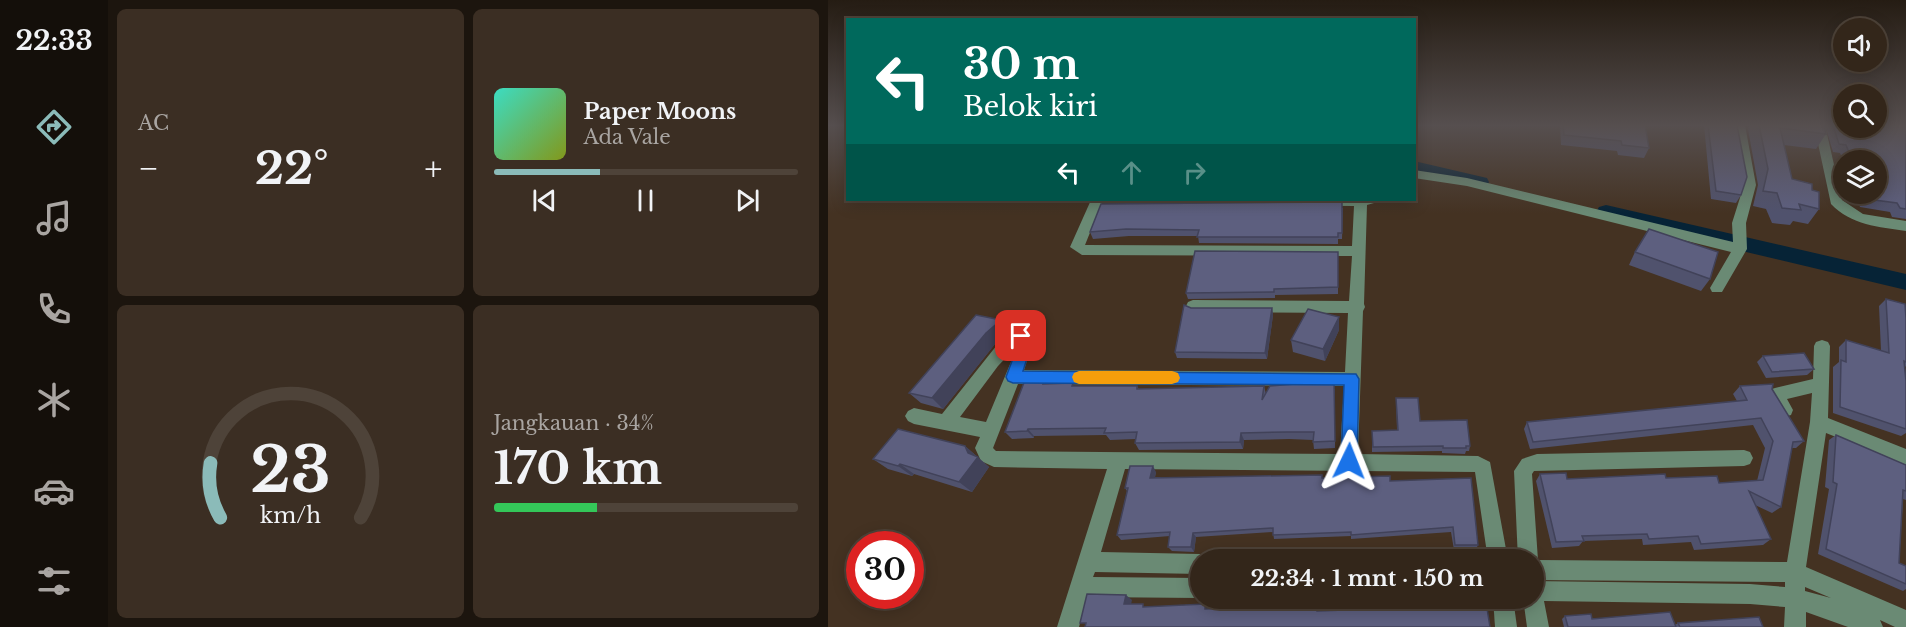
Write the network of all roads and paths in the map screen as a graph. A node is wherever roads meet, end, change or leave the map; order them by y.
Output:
1 (1744, 154) edge
2 (1823, 154) edge
3 (1416, 174) edge
4 (1098, 201) edge
5 (1320, 201) edge
6 (1366, 201) edge
7 (1906, 226) edge
8 (1740, 247) junction
9 (1359, 251) junction
10 (1717, 288) dead end
11 (1194, 306) edge
12 (1358, 307) junction
13 (1822, 346) dead end
14 (1013, 377) junction
15 (1351, 379) junction
16 (1822, 384) junction
17 (914, 416) dead end
18 (946, 422) junction
19 (1819, 422) junction
20 (991, 431) junction
21 (1813, 455) junction
22 (1906, 457) edge
23 (1744, 458) dead end
24 (1119, 460) junction
25 (1349, 461) junction
26 (1496, 549) edge
27 (1527, 549) edge
28 (1088, 562) junction
29 (1190, 564) edge
30 (1544, 570) edge
31 (1795, 572) junction
32 (1081, 587) junction
33 (1190, 588) edge
34 (1544, 591) edge
35 (1795, 598) junction
36 (1504, 609) edge
37 (1535, 609) edge
38 (1906, 621) edge
39 (1068, 627) edge
40 (1506, 627) edge
41 (1538, 627) edge
42 (1795, 627) edge
43 (1872, 627) edge

1 - 8 street
2 - 7 street
3 - 8 street
4 - 9 street
5 - 6 street
6 - 9 street
8 - 10 street
9 - 12 street
11 - 12 street
12 - 15 street
13 - 16 street
14 - 15 street
14 - 18 street
14 - 20 street
15 - 25 street
16 - 19 street
16 - 21 street
17 - 18 street
18 - 20 street
19 - 21 street
19 - 22 street
20 - 24 street
21 - 31 street
23 - 27 street
24 - 25 street
24 - 28 street
25 - 26 street
28 - 29 street
28 - 32 street
30 - 31 street
31 - 35 street
31 - 38 street
32 - 33 street
32 - 39 street
34 - 35 street
35 - 42 street
35 - 43 street
36 - 40 street
37 - 41 street

